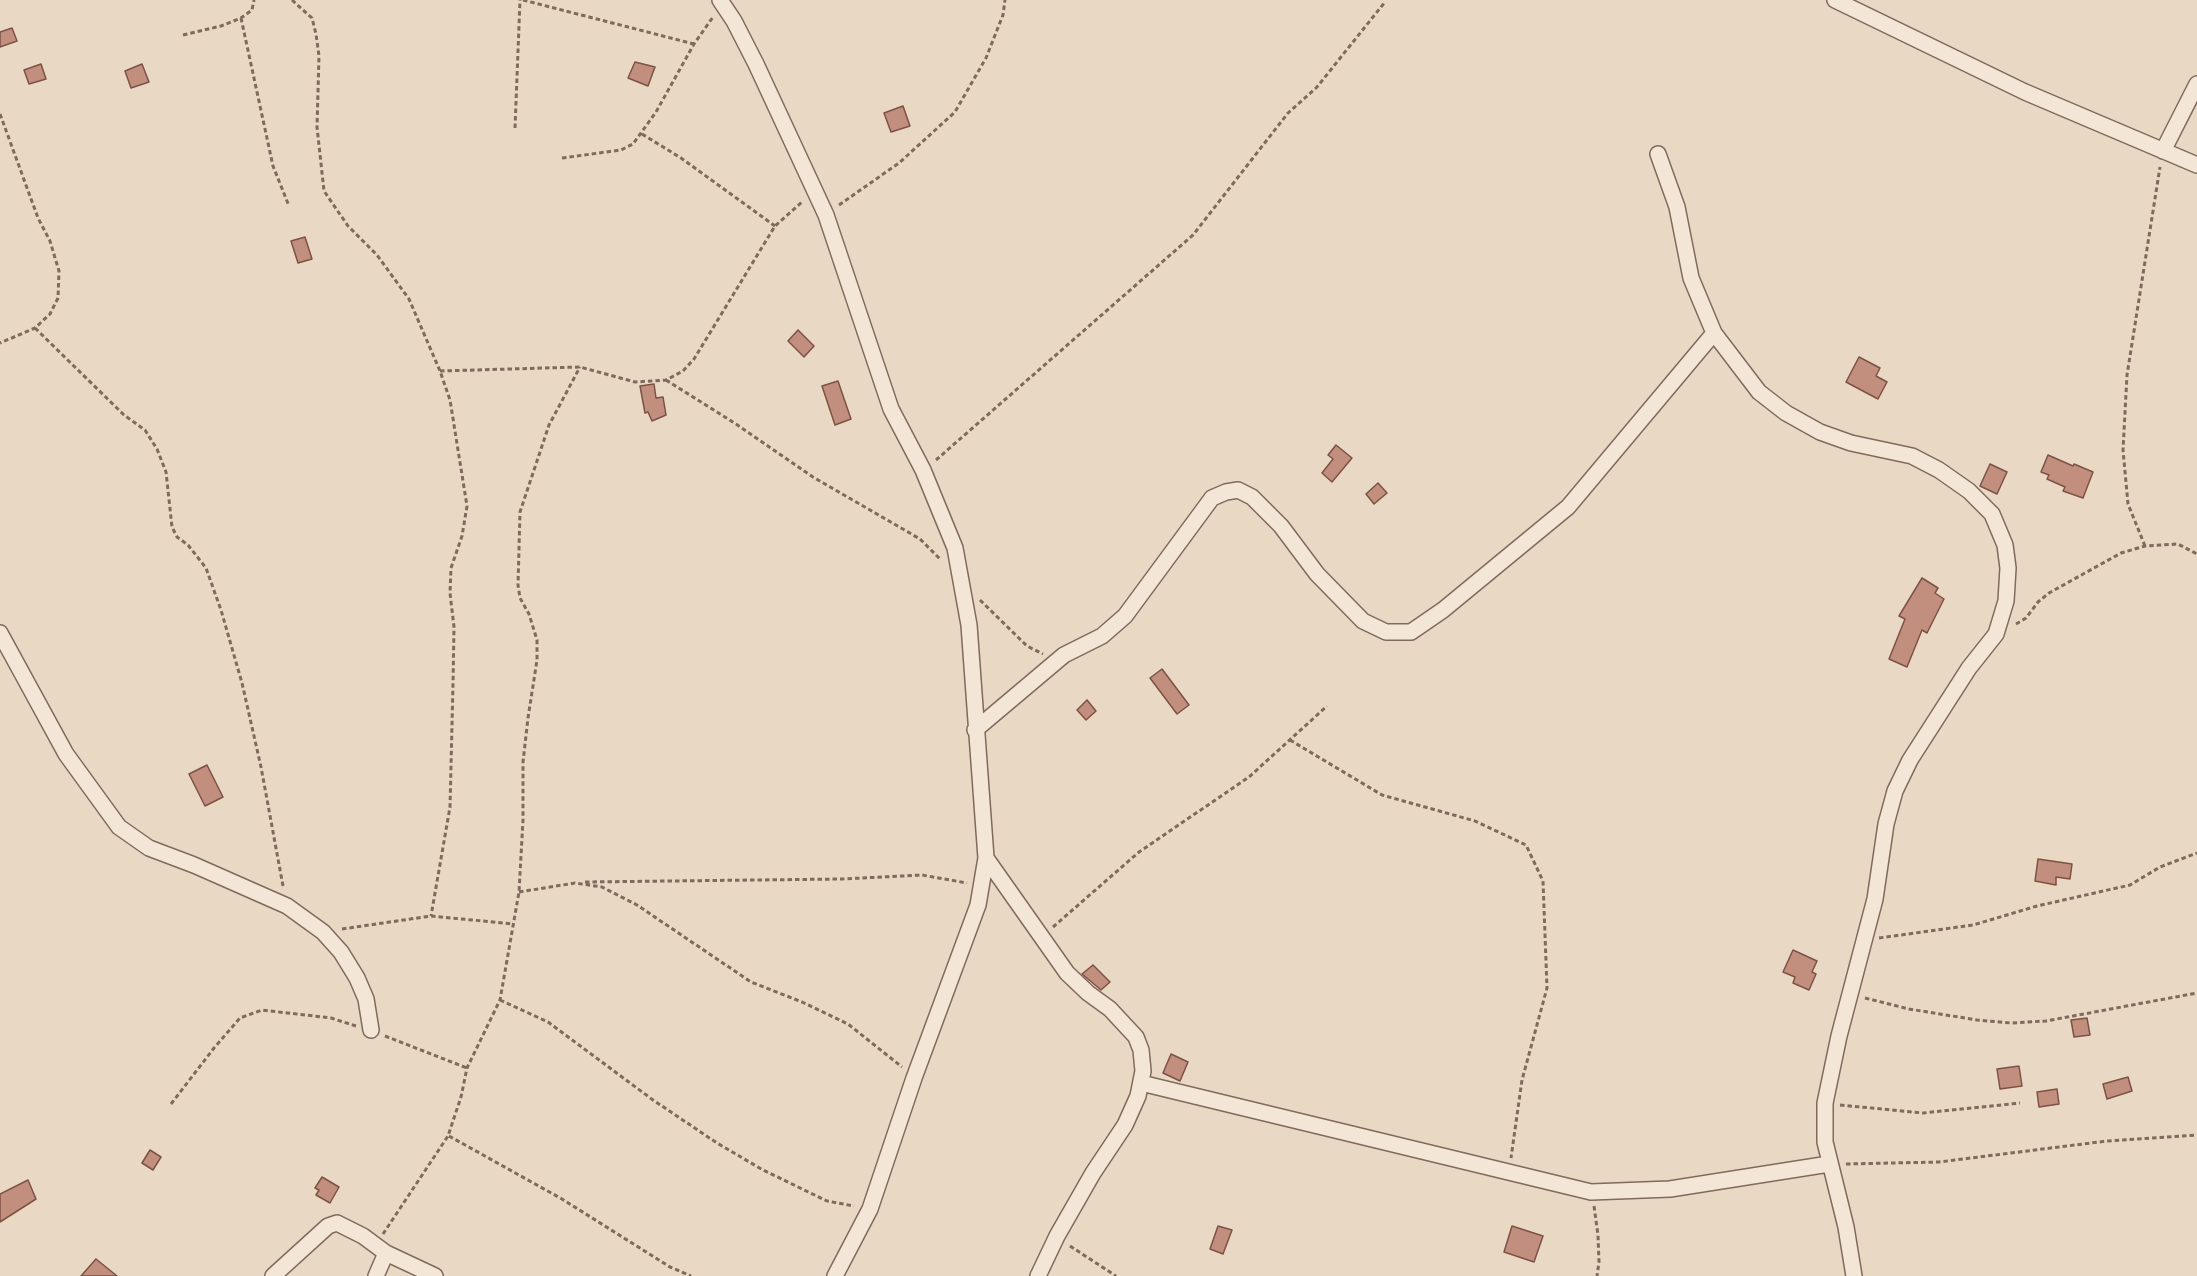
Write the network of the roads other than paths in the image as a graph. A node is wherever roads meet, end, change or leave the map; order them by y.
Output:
1 (1835, 0) edge
2 (721, 2) edge
3 (2197, 84) edge
4 (2163, 151) junction
5 (1658, 154) dead end
6 (2197, 165) edge
7 (1714, 333) junction
8 (0, 633) edge
9 (975, 730) junction
10 (986, 858) junction
11 (371, 1030) road end
12 (1141, 1083) junction
13 (1829, 1164) junction
14 (381, 1249) junction
15 (273, 1276) edge
16 (376, 1276) edge
17 (435, 1276) edge
18 (835, 1276) edge
19 (1038, 1276) edge
20 (1854, 1276) edge

1 - 4 street
2 - 9 street
3 - 4 street
4 - 6 street
5 - 7 street
7 - 9 street
7 - 13 street
8 - 11 street
9 - 10 street
10 - 12 street
10 - 18 street
12 - 13 street
12 - 19 street
13 - 20 street
14 - 15 street
14 - 16 street
14 - 17 street

